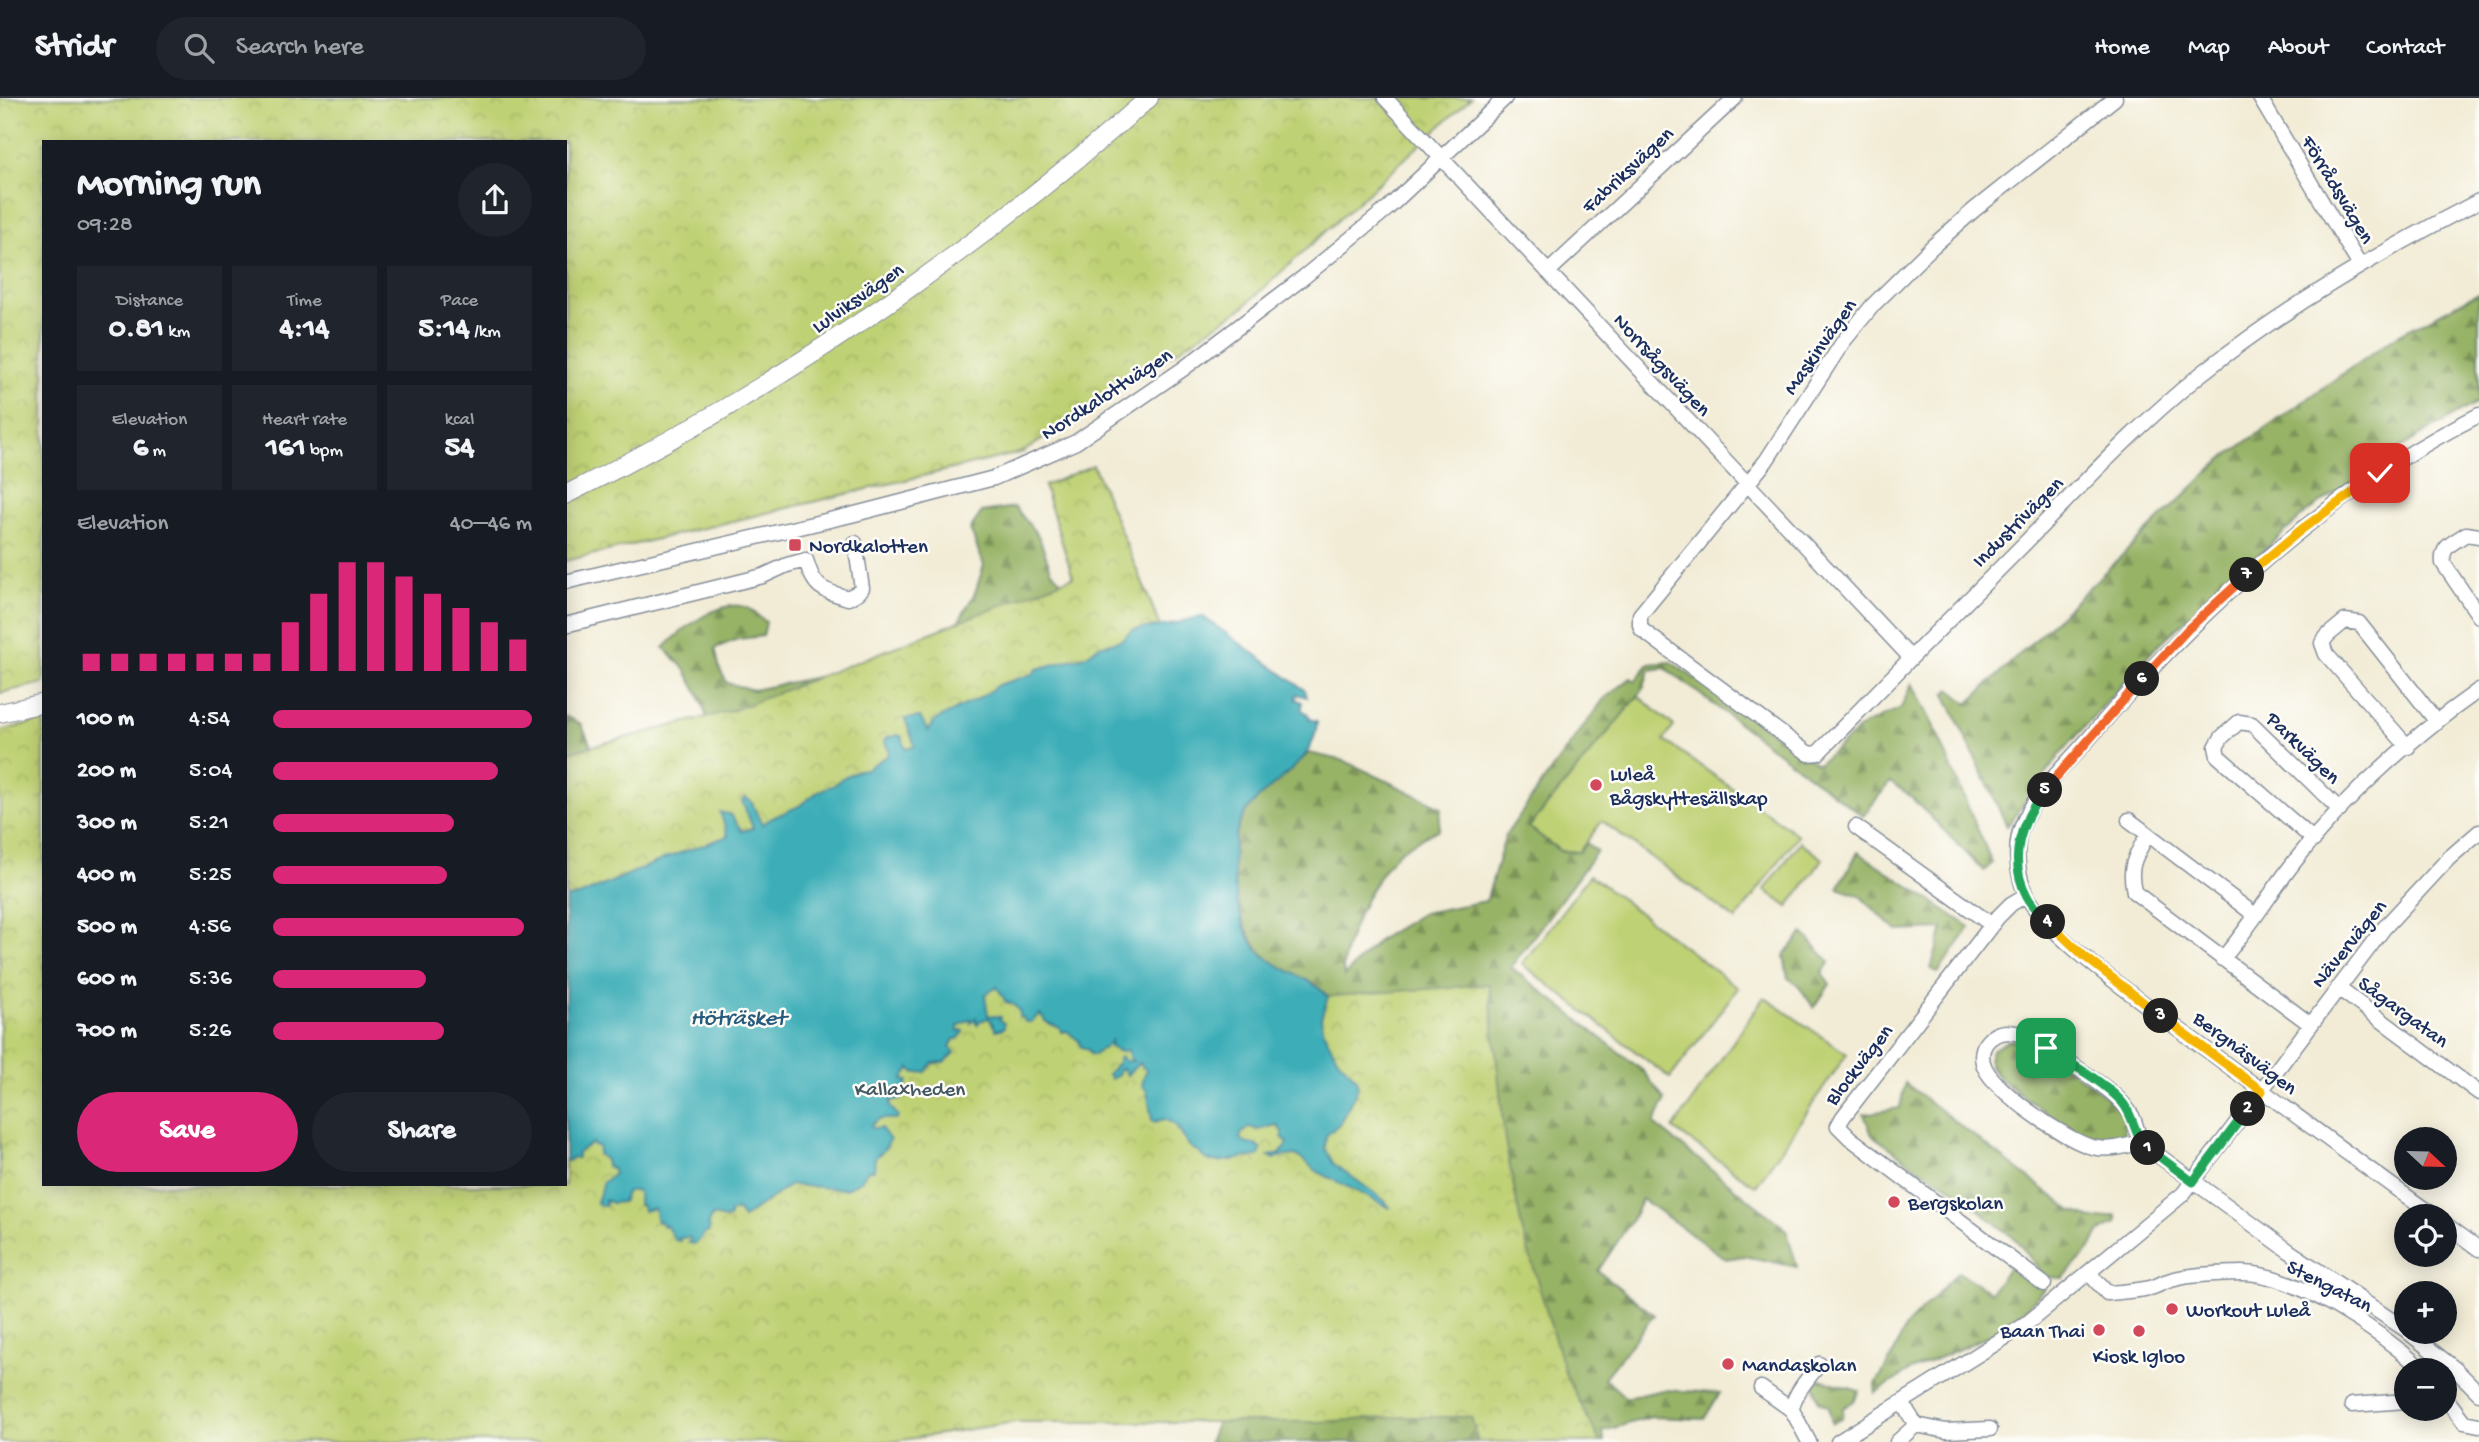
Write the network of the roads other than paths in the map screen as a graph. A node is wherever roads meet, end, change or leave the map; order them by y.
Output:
1 (1149, 98) edge
2 (1385, 98) edge
3 (1505, 98) edge
4 (1735, 98) edge
5 (2115, 98) edge
6 (2260, 98) edge
7 (1441, 159) junction
8 (2479, 201) edge
9 (2360, 265) junction
10 (1548, 272) junction
11 (2479, 415) edge
12 (1747, 484) junction
13 (567, 494) edge
14 (2479, 536) edge
15 (855, 543) dead end
16 (567, 582) edge
17 (1655, 596) joint
18 (2479, 616) edge
19 (567, 625) edge
20 (1910, 657) junction
21 (2479, 690) edge
22 (42, 703) edge
23 (0, 713) edge
24 (2437, 722) junction
25 (2408, 747) junction
26 (2340, 810) junction
27 (2129, 820) dead end
28 (1856, 827) dead end
29 (2479, 832) edge
30 (2148, 834) junction
31 (2314, 840) junction
32 (2026, 895) junction
33 (2255, 915) junction
34 (1992, 925) junction
35 (2222, 959) junction
36 (2338, 988) junction
37 (2310, 1024) junction
38 (2262, 1091) junction
39 (2479, 1093) edge
40 (2140, 1142) junction
41 (2193, 1182) junction
42 (2417, 1204) edge
43 (2457, 1233) edge
44 (2479, 1249) edge
45 (2089, 1273) junction
46 (2044, 1284) dead end
47 (2394, 1322) edge
48 (2424, 1344) edge
49 (2410, 1358) edge
50 (1819, 1364) dead end
51 (1761, 1388) dead end
52 (2479, 1393) edge
53 (2394, 1402) edge
54 (1902, 1403) junction
55 (2353, 1405) dead end
56 (1792, 1410) junction
57 (2457, 1414) edge
58 (1916, 1425) junction
59 (2479, 1425) edge
60 (1990, 1429) dead end
61 (1809, 1442) edge
62 (1838, 1442) edge
63 (1897, 1442) edge

1 - 13 main road, Lulviksvägen
2 - 7 street, Norrsågsvägen
3 - 7 street, Nordkalottvägen
4 - 10 street, Fabriksvägen
5 - 12 street, Maskinvägen
6 - 9 street, Förrådsvägen
7 - 10 street, Norrsågsvägen
7 - 16 street, Nordkalottvägen
8 - 9 street, Industrivägen
9 - 20 street, Industrivägen
10 - 12 street, Norrsågsvägen
11 - 32 street, Bergnäsvägen
12 - 17 street, Maskinvägen
12 - 20 street, Norrsågsvägen
14 - 18 street
15 - 19 street
17 - 20 street, Industrivägen
21 - 24 street, Parkvägen
22 - 23 main road
24 - 25 street, Parkvägen
24 - 25 street
25 - 26 street, Parkvägen
26 - 31 street, Parkvägen
26 - 31 street, Parkvägen
27 - 30 street
28 - 34 street
29 - 36 street, Nävervägen
30 - 33 street
30 - 35 street
31 - 33 street, Parkvägen
32 - 34 street, Blockvägen
32 - 38 street, Bergnäsvägen
33 - 35 street, Parkvägen
34 - 46 street, Blockvägen
35 - 37 street
36 - 37 street, Nävervägen
36 - 39 street, Sågargatan
37 - 38 street, Nävervägen
38 - 41 street
38 - 42 street, Bergnäsvägen
40 - 40 street
40 - 41 street, Stengatan
41 - 45 street
41 - 47 street, Stengatan
43 - 44 street
45 - 49 street, Stengatan
45 - 54 street
48 - 52 street, Stengatan
50 - 56 street
51 - 56 street
53 - 55 street
54 - 58 street
54 - 62 street
56 - 61 street
57 - 59 street
58 - 60 street
58 - 63 street

